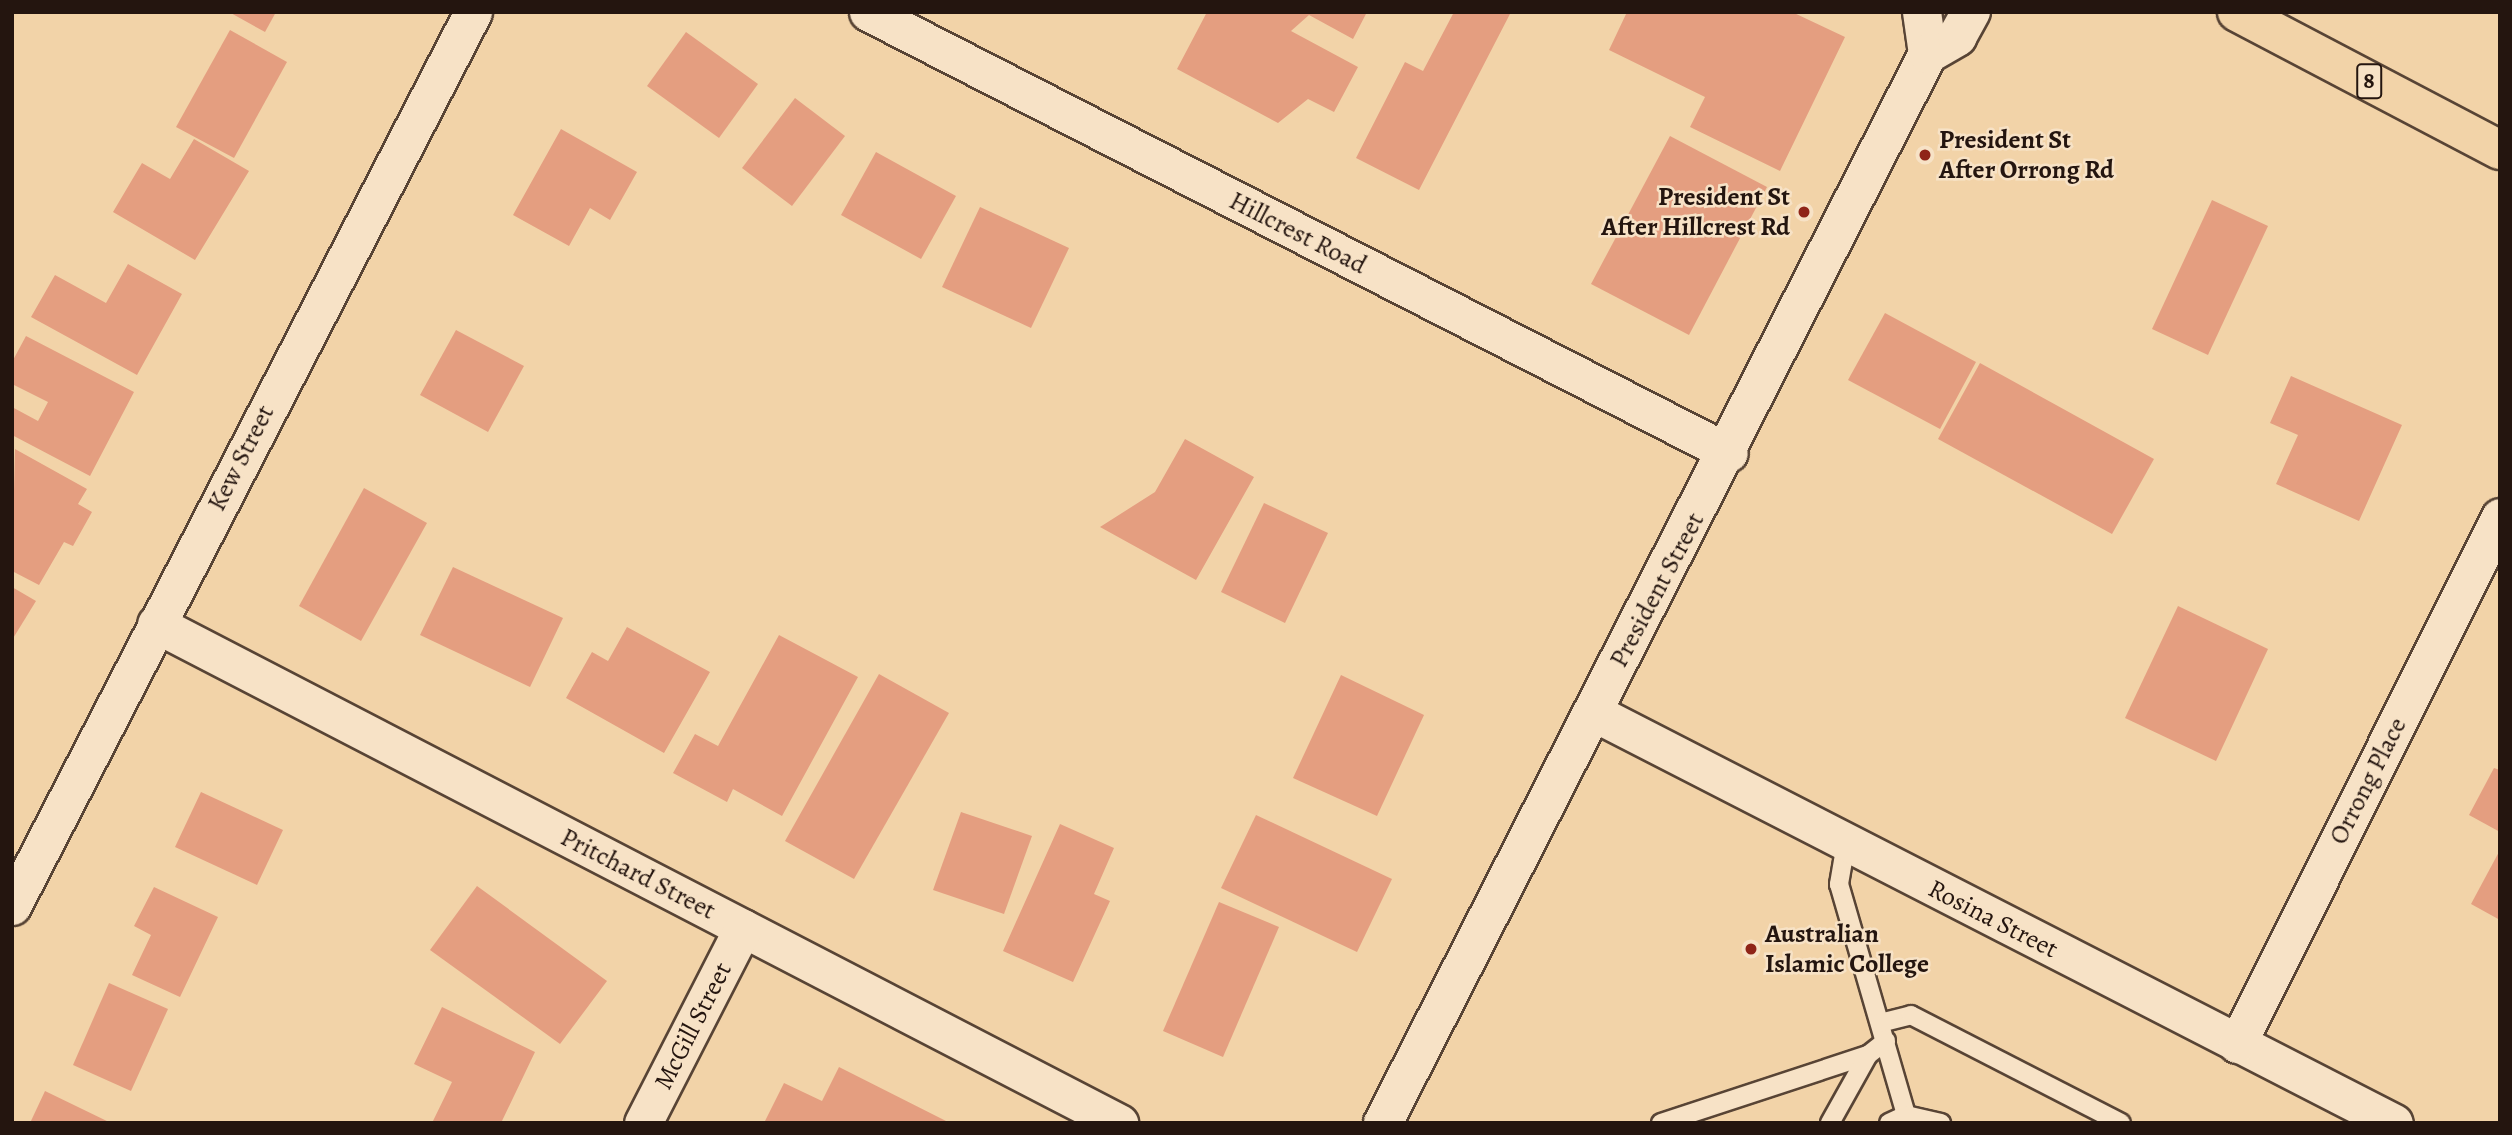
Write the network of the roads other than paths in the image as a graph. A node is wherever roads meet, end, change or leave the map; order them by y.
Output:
1 (472, 12) edge
2 (868, 12) edge
3 (1922, 12) edge
4 (1971, 12) edge
5 (2237, 12) edge
6 (1927, 54) junction
7 (2500, 150) edge
8 (1729, 453) junction
9 (2500, 517) edge
10 (156, 624) junction
11 (1593, 712) junction
12 (1846, 844) junction
13 (12, 906) edge
14 (743, 928) junction
15 (1880, 1023) junction
16 (1886, 1041) junction
17 (2237, 1044) junction
18 (1868, 1055) junction
19 (1906, 1115) junction
20 (643, 1123) edge
21 (1119, 1123) edge
22 (1383, 1123) edge
23 (1661, 1123) edge
24 (1830, 1123) edge
25 (1889, 1123) edge
26 (1941, 1123) edge
27 (2121, 1123) edge
28 (2394, 1123) edge

1 - 10 street, Kew Street
2 - 8 street, Hillcrest Road
3 - 6 street
4 - 6 street
5 - 7 highway, 8
6 - 8 street, President Street
8 - 11 street, President Street
9 - 17 street, Orrong Place
10 - 13 street, Kew Street
10 - 14 street, Pritchard Street
11 - 12 street, Rosina Street
11 - 22 street, President Street
12 - 15 lane
12 - 17 street, Rosina Street
14 - 20 street, McGill Street
14 - 21 street, Pritchard Street
15 - 16 lane
15 - 27 lane
16 - 18 lane
16 - 19 lane
17 - 28 street, Rosina Street
18 - 23 lane
18 - 24 lane
19 - 25 lane
19 - 26 lane

